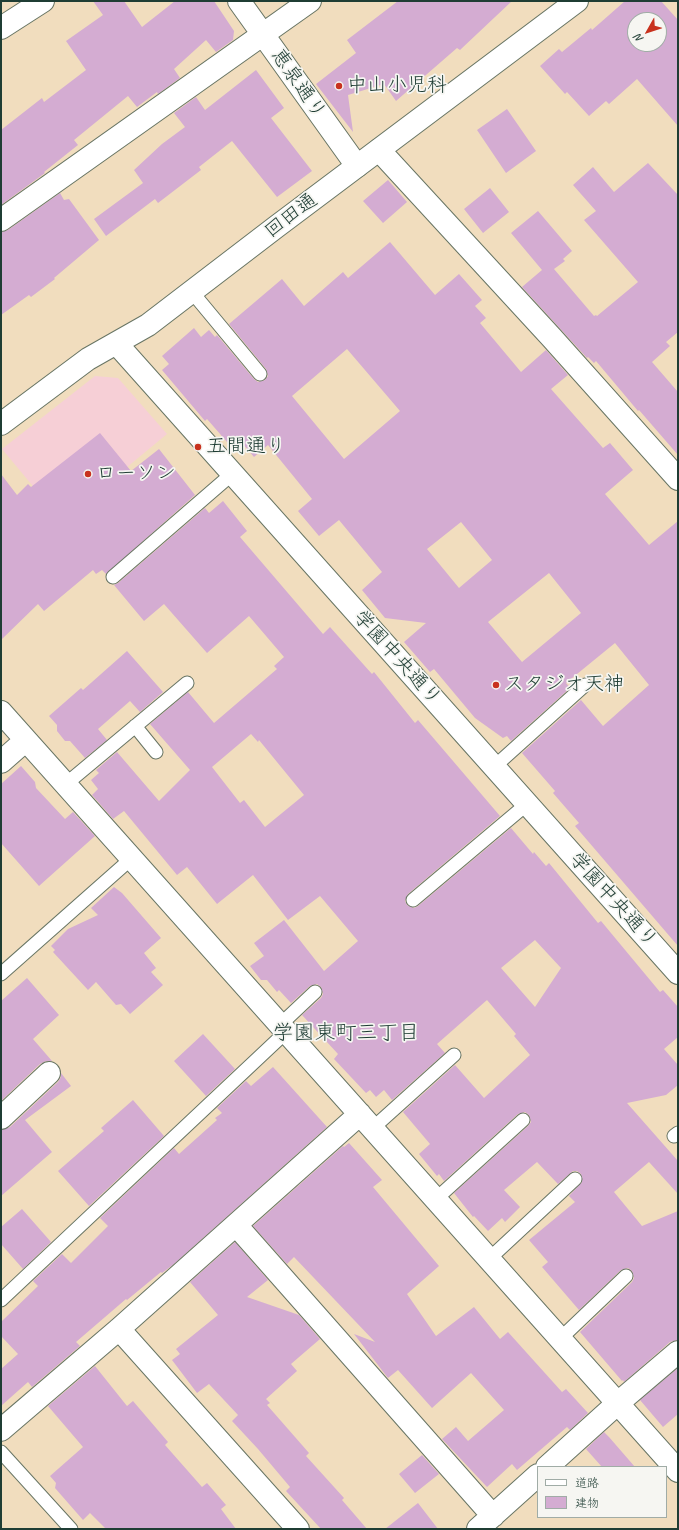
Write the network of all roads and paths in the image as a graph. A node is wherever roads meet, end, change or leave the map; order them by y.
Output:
1 (43, 1) edge
2 (239, 1) edge
3 (310, 1) edge
4 (577, 1) edge
5 (1, 28) edge
6 (263, 34) junction
7 (379, 150) junction
8 (357, 166) junction
9 (1, 220) edge
10 (192, 292) junction
11 (116, 343) junction
12 (260, 374) dead end
13 (1, 424) edge
14 (232, 474) junction
15 (678, 479) edge
16 (113, 577) dead end
17 (187, 683) dead end
18 (585, 686) dead end
19 (1, 712) edge
20 (135, 726) junction
21 (26, 740) junction
22 (156, 752) dead end
23 (1, 762) edge
24 (494, 767) junction
25 (66, 784) junction
26 (527, 804) junction
27 (132, 858) junction
28 (413, 900) dead end
29 (678, 973) edge
30 (1, 974) edge
31 (315, 992) dead end
32 (283, 1028) junction
33 (454, 1055) dead end
34 (49, 1073) dead end
35 (1, 1118) edge
36 (523, 1120) dead end
37 (366, 1121) junction
38 (575, 1179) dead end
39 (436, 1199) junction
40 (236, 1225) junction
41 (489, 1259) junction
42 (626, 1276) dead end
43 (1, 1300) edge
44 (120, 1329) junction
45 (560, 1339) junction
46 (678, 1352) edge
47 (618, 1403) junction
48 (1, 1430) edge
49 (1, 1452) edge
50 (548, 1466) edge
51 (678, 1470) edge
52 (537, 1476) edge
53 (486, 1522) edge
54 (71, 1529) edge
55 (298, 1529) edge

1 - 5 street
2 - 6 street, 恵泉通り
3 - 6 street
4 - 7 street, 回田通
6 - 8 street, 恵泉通り
6 - 9 street
7 - 8 street, 回田通
7 - 15 street
8 - 10 street, 回田通
10 - 11 street, 回田通
10 - 12 lane
11 - 13 street, 回田通
11 - 14 street, 学園中央通り
14 - 16 lane
14 - 24 street, 学園中央通り
17 - 20 lane
18 - 24 lane
19 - 21 street
20 - 22 lane
20 - 25 lane
21 - 23 street
21 - 25 street
24 - 26 street, 学園中央通り
25 - 27 street
26 - 28 lane
26 - 29 street, 学園中央通り
27 - 30 lane
27 - 32 street
31 - 32 lane
32 - 37 street
32 - 43 lane
33 - 37 lane
34 - 35 street
36 - 39 lane
37 - 39 street
37 - 40 street
38 - 41 lane
39 - 41 street
40 - 44 street
40 - 53 street
41 - 45 street
42 - 45 lane
44 - 48 street
44 - 55 street
45 - 47 street
46 - 47 street
47 - 50 street
47 - 51 street
49 - 54 lane
52 - 53 street

